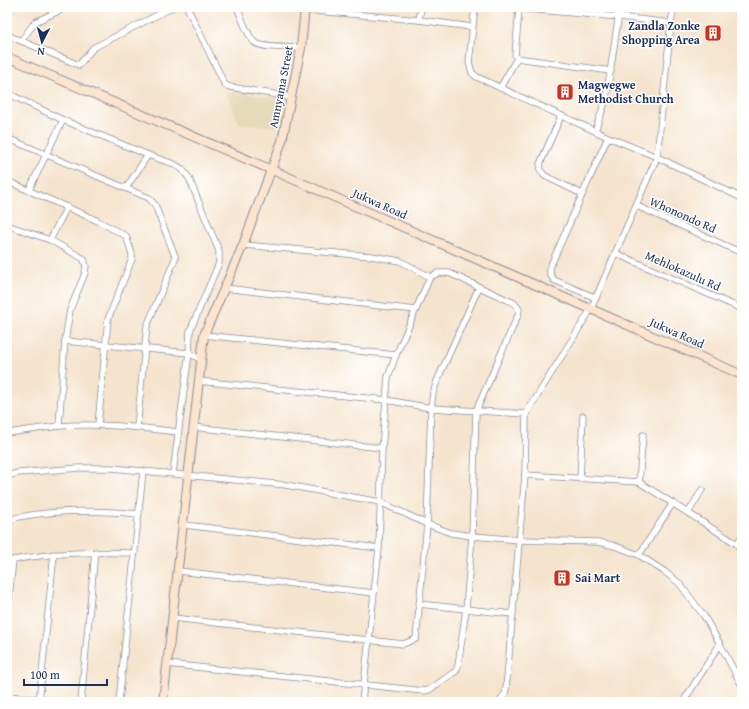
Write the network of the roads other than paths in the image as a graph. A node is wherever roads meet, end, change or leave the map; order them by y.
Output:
1 (68, 7) edge
2 (173, 7) edge
3 (187, 7) edge
4 (237, 7) edge
5 (421, 7) edge
6 (475, 7) edge
7 (502, 7) edge
8 (620, 7) edge
9 (674, 7) edge
10 (305, 8) edge
11 (519, 9) junction
12 (619, 17) junction
13 (419, 20) junction
14 (671, 23) junction
15 (472, 27) junction
16 (7, 35) edge
17 (21, 41) junction
18 (301, 48) junction
19 (7, 57) edge
20 (517, 58) junction
21 (611, 71) junction
22 (500, 88) junction
23 (7, 93) edge
24 (291, 97) junction
25 (561, 116) junction
26 (63, 120) junction
27 (595, 131) junction
28 (608, 137) junction
29 (7, 138) edge
30 (46, 155) junction
31 (148, 155) junction
32 (657, 157) junction
33 (272, 170) junction
34 (7, 181) edge
35 (126, 188) junction
36 (29, 190) junction
37 (582, 194) junction
38 (742, 198) edge
39 (636, 206) junction
40 (68, 207) junction
41 (7, 225) edge
42 (50, 240) junction
43 (243, 245) junction
44 (615, 253) junction
45 (742, 253) edge
46 (430, 277) junction
47 (479, 287) junction
48 (224, 288) junction
49 (596, 298) junction
50 (591, 309) junction
51 (742, 309) edge
52 (416, 310) junction
53 (204, 335) junction
54 (65, 341) junction
55 (105, 344) junction
56 (145, 349) junction
57 (189, 353) junction
58 (396, 355) junction
59 (200, 359) junction
60 (742, 375) edge
61 (198, 381) junction
62 (386, 400) junction
63 (431, 408) junction
64 (476, 410) junction
65 (526, 414) junction
66 (583, 416) dead end
67 (98, 425) junction
68 (59, 426) junction
69 (137, 427) junction
70 (193, 427) junction
71 (178, 432) junction
72 (7, 433) edge
73 (643, 435) dead end
74 (382, 448) junction
75 (143, 471) junction
76 (173, 473) junction
77 (189, 475) junction
78 (525, 475) junction
79 (7, 476) edge
80 (580, 479) junction
81 (638, 482) junction
82 (702, 490) dead end
83 (380, 502) junction
84 (673, 503) junction
85 (688, 513) junction
86 (139, 514) junction
87 (7, 520) edge
88 (427, 524) junction
89 (184, 525) junction
90 (472, 536) junction
91 (742, 536) edge
92 (520, 540) junction
93 (737, 544) junction
94 (379, 548) junction
95 (95, 552) junction
96 (742, 552) edge
97 (135, 553) junction
98 (54, 554) junction
99 (639, 555) junction
100 (10, 561) edge
101 (178, 571) junction
102 (374, 593) junction
103 (419, 604) junction
104 (466, 609) junction
105 (513, 614) junction
106 (7, 616) edge
107 (173, 618) junction
108 (368, 639) junction
109 (720, 644) junction
110 (167, 664) junction
111 (364, 685) junction
112 (742, 686) edge
113 (7, 696) edge
114 (39, 701) edge
115 (64, 702) edge
116 (80, 702) edge
117 (119, 702) edge
118 (163, 702) edge
119 (362, 702) edge
120 (499, 702) edge
121 (683, 702) edge

1 - 17 street
2 - 17 street
3 - 24 street
4 - 18 street
5 - 13 street
6 - 15 street
7 - 11 street
8 - 12 street
9 - 14 street
10 - 13 street
10 - 18 street, Amnyama Street
11 - 12 street
11 - 20 street
12 - 14 street
12 - 21 street
13 - 15 street
14 - 32 street
15 - 22 street
16 - 17 street
18 - 24 street, Amnyama Street
19 - 33 street, Jukwa Road
20 - 21 street
20 - 22 street
21 - 27 street
22 - 25 street
23 - 26 street
24 - 33 street, Amnyama Street
25 - 27 street
25 - 37 street
26 - 30 street
26 - 31 street
27 - 28 street
28 - 32 street
28 - 37 street
29 - 30 street
30 - 35 street
30 - 36 street
31 - 35 street
31 - 57 street
32 - 38 street
32 - 39 street
33 - 43 street, Amnyama Street
33 - 50 street, Jukwa Road
34 - 36 street
35 - 56 street
36 - 40 street
37 - 49 street
39 - 44 street
39 - 45 street, Whonondo Rd
40 - 42 street
40 - 55 street
41 - 42 street
42 - 54 street
43 - 46 street
43 - 48 street, Amnyama Street
44 - 49 street
44 - 51 street, Mehlokazulu Rd
46 - 47 street
46 - 52 street
47 - 63 street
47 - 64 street
48 - 52 street
48 - 53 street, Amnyama Street
49 - 50 street
50 - 60 street, Jukwa Road
50 - 65 street
52 - 58 street
53 - 58 street
53 - 59 street, Amnyama Street
54 - 55 street
54 - 68 street
55 - 56 street
55 - 67 street
56 - 57 street
56 - 69 street
57 - 59 street
57 - 71 street
58 - 62 street
59 - 61 street, Amnyama Street
61 - 62 street
61 - 70 street, Amnyama Street
62 - 63 street
62 - 74 street
63 - 64 street
63 - 88 street
64 - 65 street
64 - 90 street
65 - 78 street
66 - 80 street
67 - 68 street
67 - 69 street
68 - 72 street
69 - 71 street
70 - 74 street
70 - 77 street, Amnyama Street
71 - 76 street
73 - 81 street
74 - 83 street
75 - 76 street
75 - 79 street
75 - 86 street
76 - 77 street
77 - 83 street
77 - 89 street, Amnyama Street
78 - 80 street
78 - 92 street
80 - 81 street
81 - 84 street
82 - 85 street
83 - 88 street
83 - 94 street
84 - 85 street
84 - 99 street
85 - 93 street
86 - 87 street
86 - 97 street
88 - 90 street
88 - 103 street
89 - 94 street
89 - 101 street, Amnyama Street
90 - 92 street
90 - 104 street
91 - 93 street
92 - 99 street
92 - 105 street
93 - 96 street
94 - 102 street
95 - 97 street
95 - 98 street
95 - 116 street
97 - 117 street
98 - 100 street
98 - 114 street
99 - 109 street
100 - 106 street
101 - 102 street
101 - 107 street, Amnyama Street
102 - 108 street
103 - 104 street
103 - 108 street
104 - 105 street
104 - 111 street
105 - 120 street
107 - 108 street
107 - 110 street, Amnyama Street
108 - 111 street
109 - 112 street
109 - 121 street
110 - 111 street
110 - 118 street, Amnyama Street
111 - 119 street
113 - 114 street
114 - 115 street

